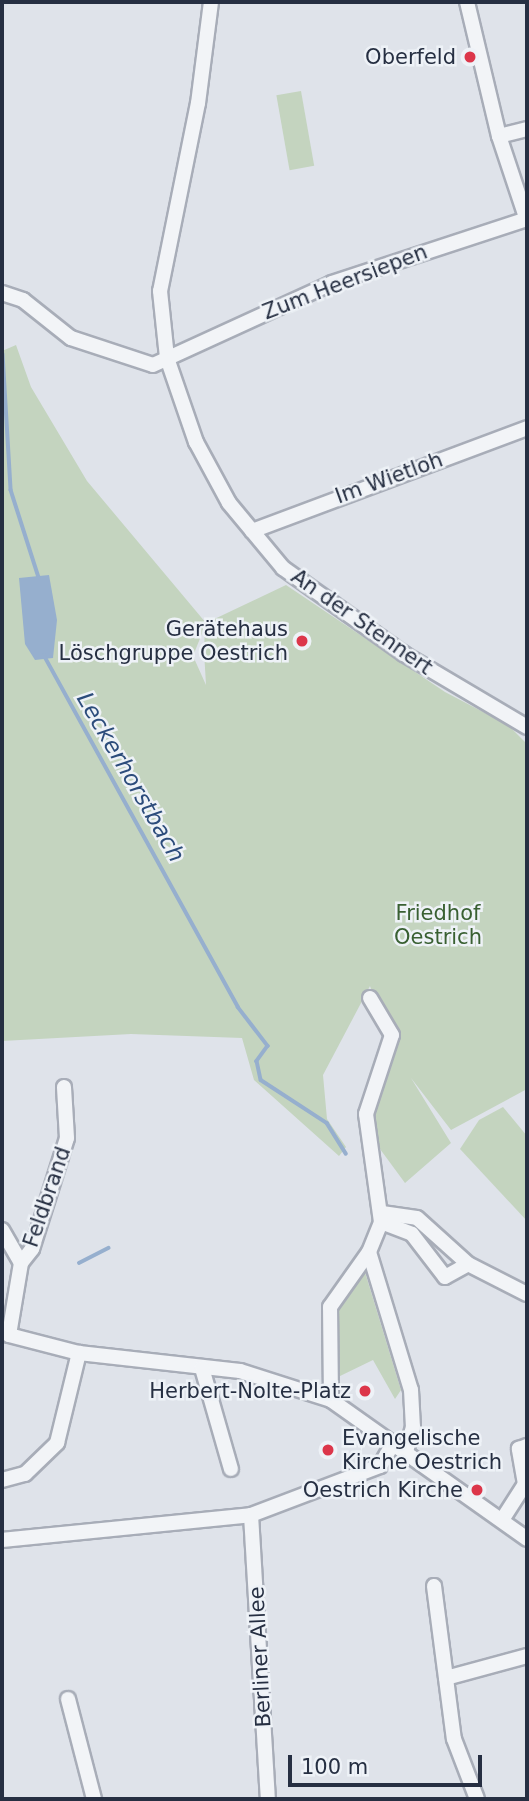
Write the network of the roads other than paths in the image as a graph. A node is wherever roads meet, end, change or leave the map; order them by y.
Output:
1 (211, 2) edge
2 (467, 2) edge
3 (527, 129) edge
4 (499, 135) junction
5 (527, 219) edge
6 (2, 293) edge
7 (167, 358) junction
8 (527, 428) edge
9 (251, 531) junction
10 (527, 727) edge
11 (370, 998) dead end
12 (64, 1087) dead end
13 (381, 1213) junction
14 (2, 1230) edge
15 (369, 1252) junction
16 (21, 1264) junction
17 (468, 1264) junction
18 (527, 1294) edge
19 (6, 1341) edge
20 (79, 1353) junction
21 (202, 1368) junction
22 (331, 1400) junction
23 (527, 1446) edge
24 (399, 1449) junction
25 (231, 1469) dead end
26 (2, 1480) edge
27 (251, 1515) junction
28 (502, 1520) junction
29 (527, 1539) edge
30 (2, 1540) edge
31 (434, 1586) dead end
32 (527, 1656) edge
33 (446, 1678) junction
34 (68, 1699) dead end
35 (94, 1799) edge
36 (268, 1799) edge
37 (477, 1799) edge

1 - 7 street, An der Stennert
2 - 4 street
3 - 4 street
4 - 5 street
5 - 7 street, Zum Heersiepen
6 - 7 street
7 - 9 street, An der Stennert
8 - 9 street, Im Wietloh
9 - 10 street, An der Stennert
11 - 13 street
12 - 16 street, Feldbrand
13 - 15 street
13 - 17 street
13 - 17 street
14 - 16 street
15 - 22 street
15 - 24 street
16 - 19 street, Feldbrand
17 - 18 street
19 - 20 street
20 - 21 street
20 - 26 street
21 - 22 street
21 - 25 street
22 - 24 street
23 - 28 street
24 - 27 street
24 - 28 street
27 - 30 street
27 - 36 street, Berliner Allee
28 - 29 street
31 - 33 street
32 - 33 street
33 - 37 street
34 - 35 street

